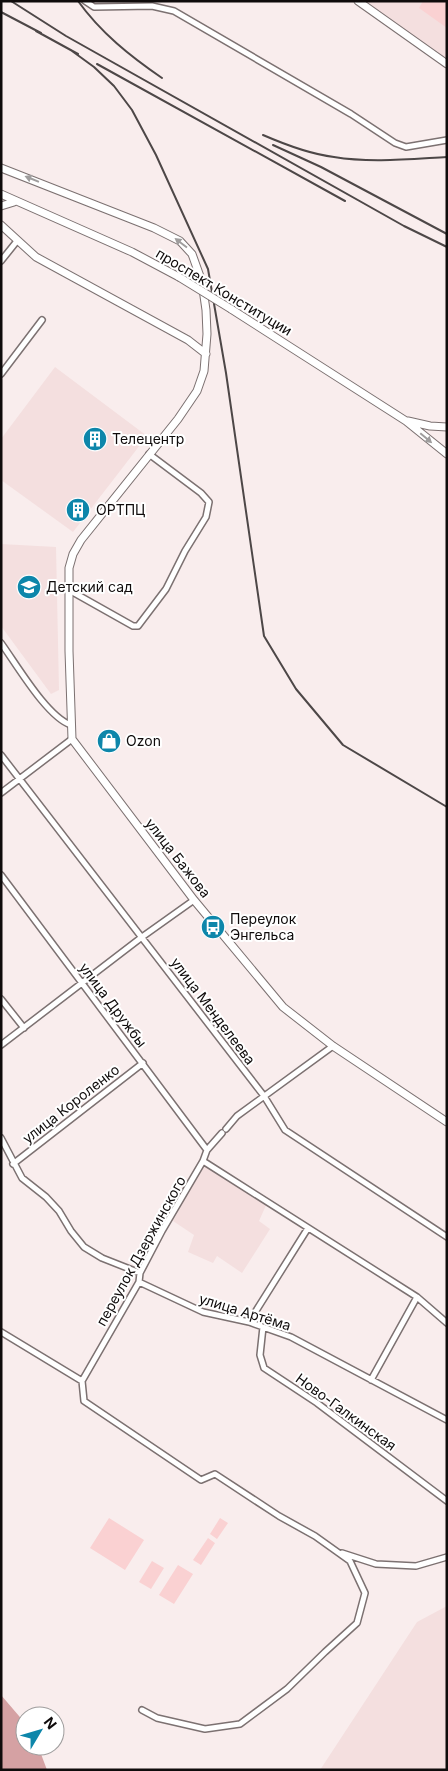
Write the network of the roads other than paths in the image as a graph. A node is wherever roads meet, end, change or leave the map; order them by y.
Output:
1 (85, 1) edge
2 (358, 1) edge
3 (447, 64) edge
4 (447, 140) edge
5 (1, 168) edge
6 (1, 194) edge
7 (1, 199) edge
8 (17, 202) junction
9 (1, 206) edge
10 (3, 228) edge
11 (17, 241) junction
12 (1, 261) edge
13 (42, 320) dead end
14 (206, 354) junction
15 (1, 374) edge
16 (406, 420) junction
17 (447, 427) edge
18 (149, 454) junction
19 (447, 454) edge
20 (69, 590) junction
21 (1, 643) edge
22 (71, 725) junction
23 (72, 739) junction
24 (1, 755) edge
25 (19, 779) junction
26 (1, 793) edge
27 (1, 874) edge
28 (194, 900) junction
29 (142, 937) junction
30 (83, 983) junction
31 (1, 999) edge
32 (24, 1028) junction
33 (1, 1045) edge
34 (333, 1046) junction
35 (143, 1063) junction
36 (264, 1096) junction
37 (447, 1122) edge
38 (1, 1138) edge
39 (207, 1150) junction
40 (203, 1161) junction
41 (13, 1164) junction
42 (308, 1228) junction
43 (447, 1237) edge
44 (140, 1273) junction
45 (139, 1282) junction
46 (417, 1297) junction
47 (447, 1313) edge
48 (443, 1320) edge
49 (249, 1322) junction
50 (263, 1327) junction
51 (1, 1332) edge
52 (371, 1380) junction
53 (82, 1381) junction
54 (447, 1420) edge
55 (447, 1501) edge
56 (337, 1551) junction
57 (447, 1557) edge
58 (142, 1710) dead end

1 - 4 street
2 - 3 main road
14 -> 5 main road
6 - 8 main road, проспект Конституции
7 - 8 main road, проспект Конституции
8 - 9 main road
8 - 16 main road, проспект Конституции, bridge
10 - 11 main road
11 - 12 street
11 - 14 main road
13 - 15 street
14 - 18 main road
16 - 17 main road, проспект Конституции
16 -> 19 main road, проспект Конституции
18 - 20 main road
18 - 20 street
20 - 22 main road
21 - 22 street
22 - 23 main road
23 - 25 street
23 - 28 main road, улица Бажова
24 - 25 street, улица Менделеева
25 - 26 street
25 - 29 street, улица Менделеева
27 - 30 street, улица Дружбы
28 - 29 street
28 - 34 main road, улица Бажова
29 - 30 street
29 - 36 street, улица Менделеева
30 - 32 street
30 - 35 street, улица Дружбы
31 - 32 street
32 - 33 street
34 - 36 street, переулок Дзержинского
34 - 37 main road, улица Бажова
35 - 39 street, улица Дружбы
35 - 41 street, улица Короленко
36 - 39 street, переулок Дзержинского
36 - 43 street, улица Менделеева
38 - 41 street
39 - 40 street, переулок Дзержинского
40 - 42 street
40 - 44 street, переулок Дзержинского
41 - 44 street
42 - 46 street
42 - 49 street
44 - 45 street, переулок Дзержинского
45 - 49 street, улица Артёма
45 - 53 street, переулок Дзержинского
46 - 48 street
46 - 52 street
47 - 48 street
49 - 50 street, улица Артёма
50 - 52 street, улица Артёма
50 - 55 street, Ново-Галкинская
51 - 53 street
52 - 54 street, улица Артёма
53 - 56 street
56 - 57 street
56 - 58 street

